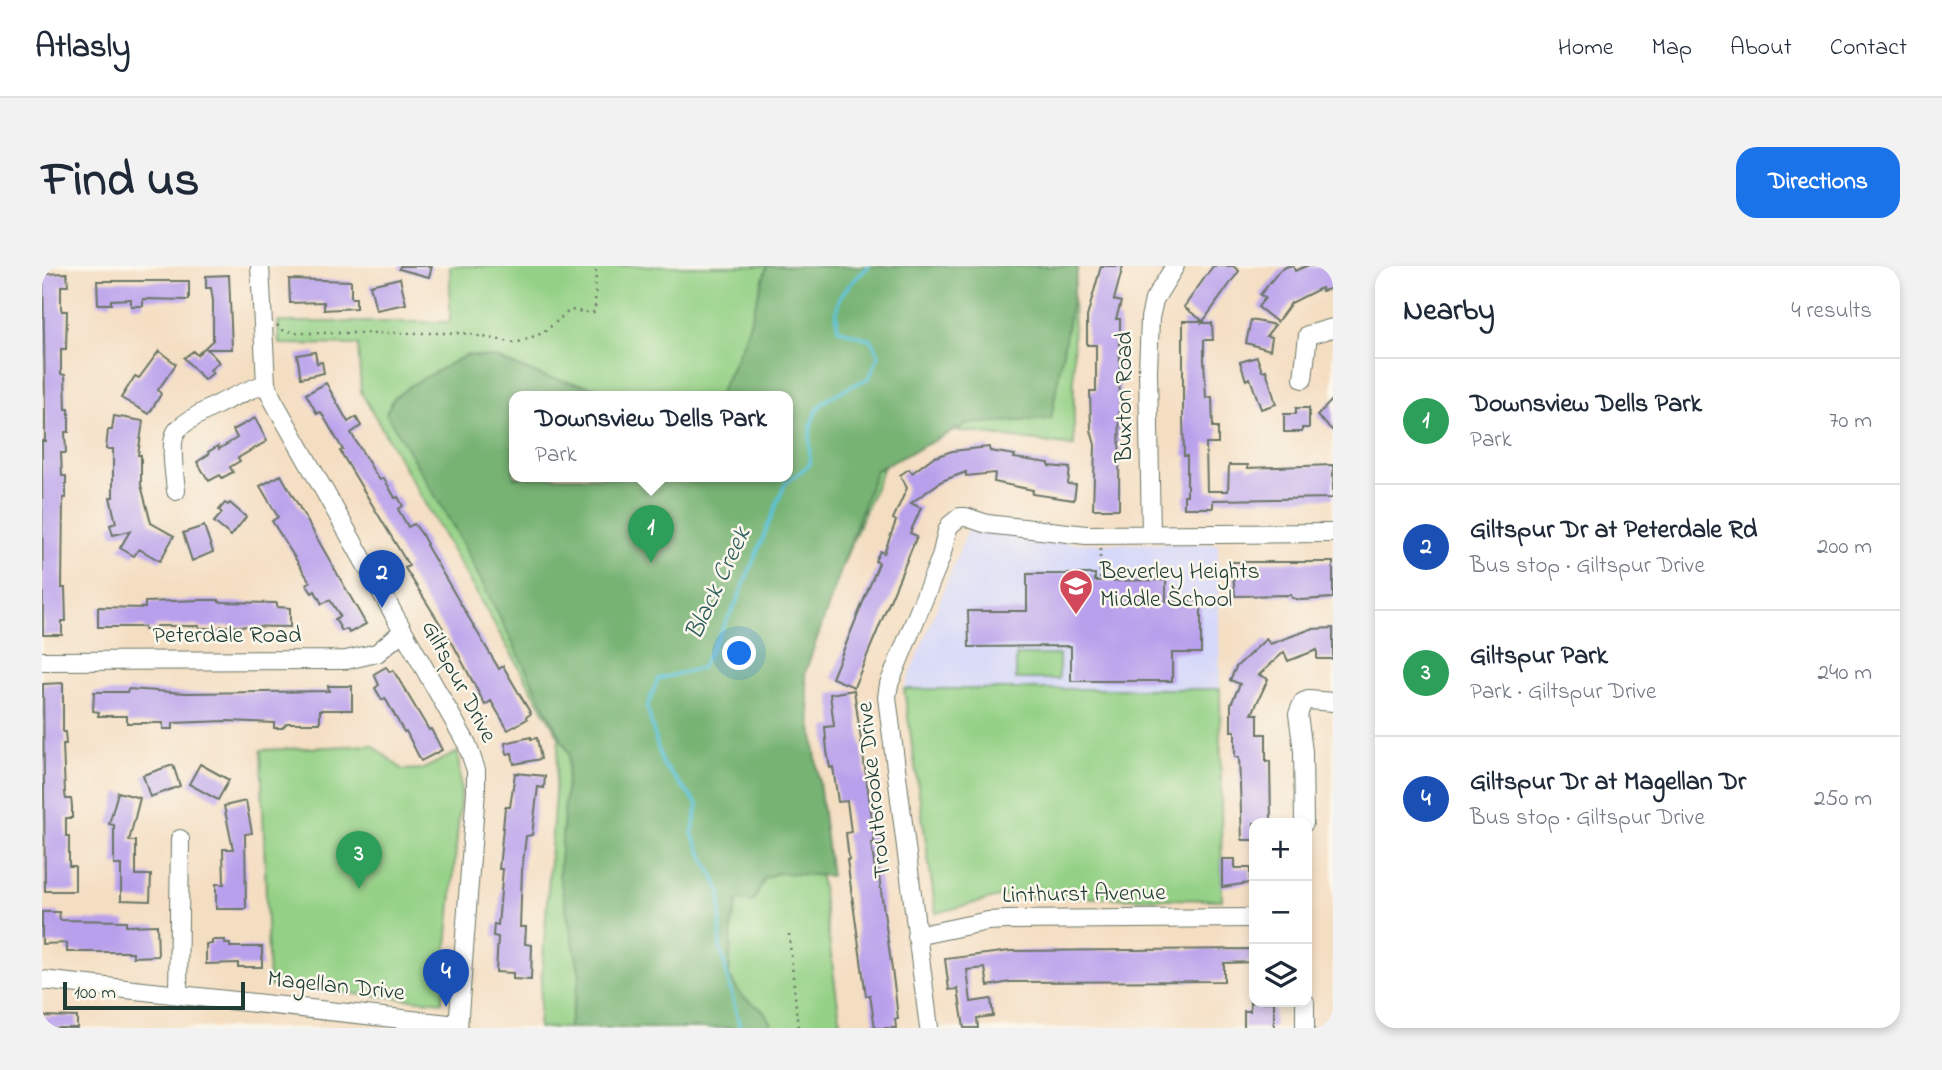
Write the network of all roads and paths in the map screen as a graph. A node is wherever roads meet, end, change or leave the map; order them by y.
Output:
1 (260, 266) edge
2 (596, 266) edge
3 (1175, 266) edge
4 (263, 313) junction
5 (1333, 328) edge
6 (1303, 379) dead end
7 (266, 384) junction
8 (176, 491) dead end
9 (1333, 533) edge
10 (1150, 534) junction
11 (1100, 549) dead end
12 (1100, 581) dead end
13 (403, 631) junction
14 (42, 661) edge
15 (1333, 702) edge
16 (1304, 818) edge
17 (180, 839) dead end
18 (1249, 918) edge
19 (789, 934) dead end
20 (916, 936) junction
21 (42, 980) edge
22 (178, 994) junction
23 (1305, 1007) edge
24 (458, 1027) edge
25 (798, 1028) edge
26 (929, 1028) edge
27 (1305, 1028) edge

1 - 4 street, Giltspur Drive
2 - 4 path
3 - 10 street, Buxton Road
4 - 7 street, Giltspur Drive
5 - 6 street
7 - 8 street
7 - 13 street, Giltspur Drive
9 - 10 street, Troutbrooke Drive
10 - 20 street, Troutbrooke Drive
11 - 12 path
13 - 14 street, Peterdale Road
13 - 24 street, Giltspur Drive
15 - 16 street
17 - 22 street
18 - 20 street, Linthurst Avenue
19 - 25 path
20 - 26 street, Troutbrooke Drive
21 - 22 street, Magellan Drive
22 - 24 street, Magellan Drive
23 - 27 street

